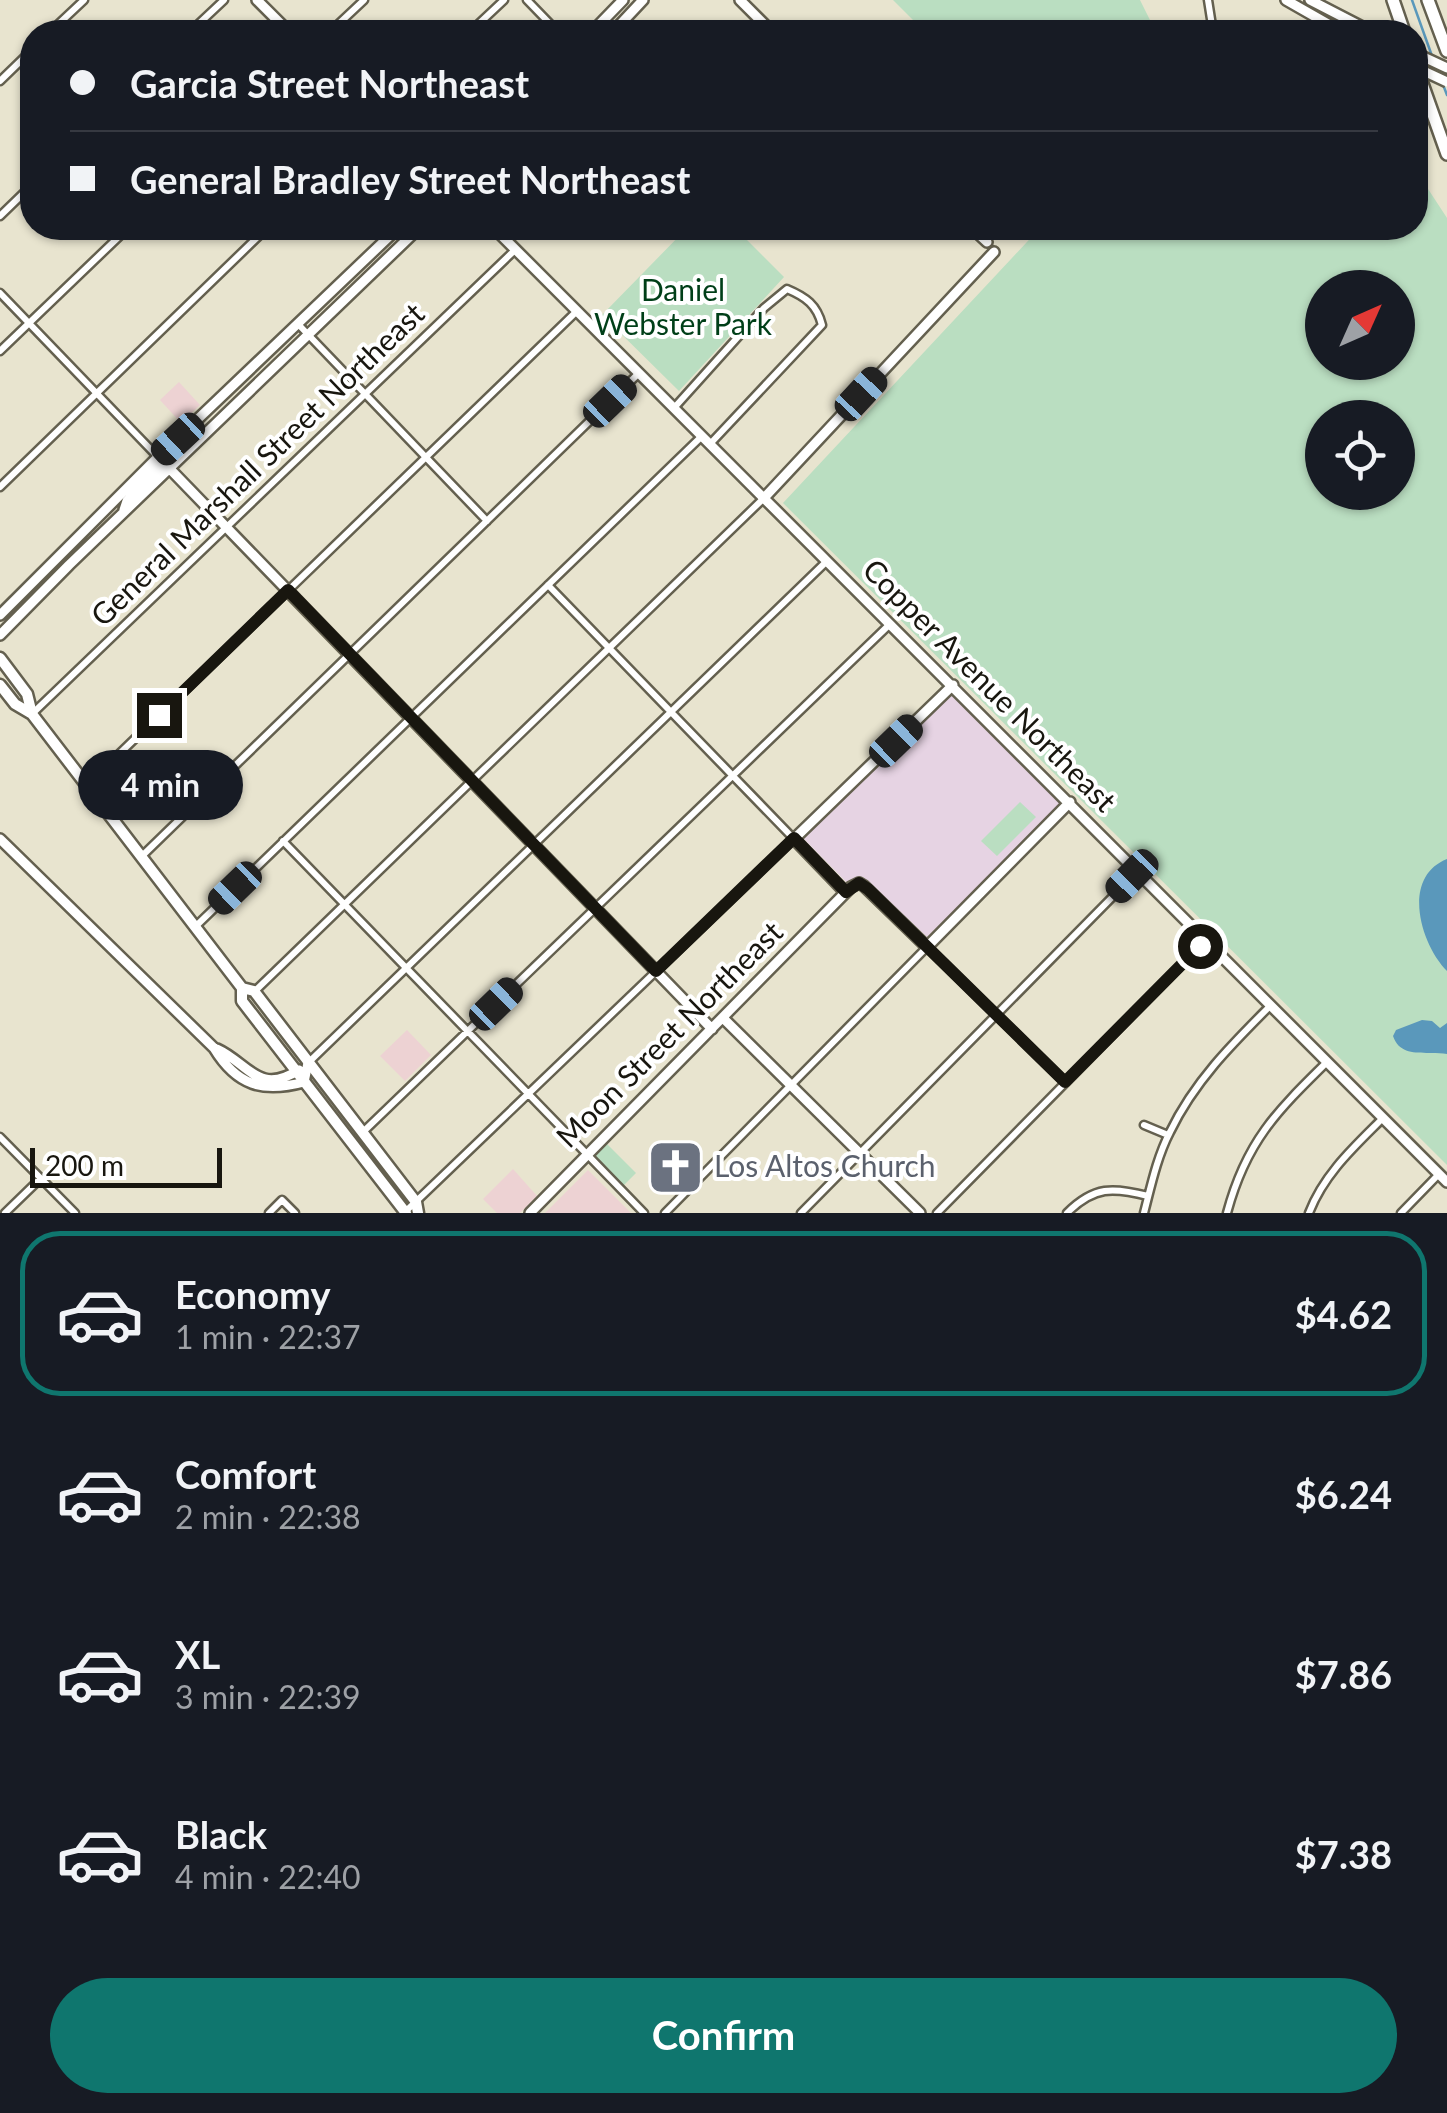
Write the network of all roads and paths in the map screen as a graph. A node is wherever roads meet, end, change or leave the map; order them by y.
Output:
1 (84, 0) edge
2 (224, 0) edge
3 (257, 0) edge
4 (364, 0) edge
5 (504, 0) edge
6 (527, 0) edge
7 (623, 0) edge
8 (644, 0) edge
9 (740, 0) edge
10 (1286, 0) edge
11 (1310, 0) edge
12 (1428, 0) edge
13 (63, 20) edge
14 (203, 20) edge
15 (277, 20) edge
16 (343, 20) edge
17 (483, 20) edge
18 (546, 20) edge
19 (604, 20) edge
20 (625, 20) edge
21 (760, 20) edge
22 (1321, 20) edge
23 (1349, 20) edge
24 (1447, 51) edge
25 (20, 62) edge
26 (0, 81) edge
27 (1428, 102) edge
28 (1447, 154) edge
29 (20, 196) edge
30 (0, 216) edge
31 (115, 240) edge
32 (256, 240) edge
33 (386, 240) edge
34 (407, 240) edge
35 (507, 240) edge
36 (516, 249) junction
37 (994, 252) dead end
38 (0, 293) edge
39 (576, 311) junction
40 (29, 323) junction
41 (298, 324) junction
42 (308, 335) junction
43 (0, 351) edge
44 (639, 373) junction
45 (96, 394) junction
46 (364, 394) junction
47 (674, 408) junction
48 (197, 420) junction
49 (702, 436) junction
50 (710, 444) junction
51 (158, 457) junction
52 (426, 457) junction
53 (170, 468) junction
54 (0, 487) edge
55 (764, 498) junction
56 (124, 513) junction
57 (487, 521) junction
58 (227, 527) junction
59 (828, 560) junction
60 (548, 585) junction
61 (288, 590) junction
62 (0, 615) edge
63 (891, 623) junction
64 (0, 635) edge
65 (610, 648) junction
66 (350, 654) junction
67 (0, 658) edge
68 (0, 685) edge
69 (953, 685) junction
70 (671, 710) junction
71 (32, 714) junction
72 (410, 718) junction
73 (733, 775) junction
74 (472, 781) junction
75 (87, 784) junction
76 (1070, 802) junction
77 (794, 838) junction
78 (0, 839) edge
79 (283, 841) junction
80 (533, 844) junction
81 (141, 856) junction
82 (1138, 871) junction
83 (846, 892) junction
84 (345, 904) junction
85 (595, 908) junction
86 (195, 927) junction
87 (1206, 940) junction
88 (927, 947) junction
89 (406, 968) junction
90 (656, 971) junction
91 (248, 989) junction
92 (1270, 1006) junction
93 (996, 1015) junction
94 (723, 1018) junction
95 (712, 1029) junction
96 (467, 1032) junction
97 (308, 1062) junction
98 (1327, 1062) junction
99 (301, 1077) junction
100 (1065, 1082) junction
101 (791, 1084) junction
102 (528, 1094) junction
103 (1384, 1118) junction
104 (1144, 1125) dead end
105 (362, 1133) junction
106 (1168, 1134) junction
107 (0, 1137) edge
108 (859, 1153) junction
109 (586, 1156) junction
110 (41, 1178) junction
111 (1443, 1178) edge
112 (1148, 1196) junction
113 (417, 1208) edge
114 (405, 1212) edge
115 (6, 1213) edge
116 (75, 1213) edge
117 (268, 1213) edge
118 (295, 1213) edge
119 (530, 1213) edge
120 (644, 1213) edge
121 (665, 1213) edge
122 (801, 1213) edge
123 (920, 1213) edge
124 (937, 1213) edge
125 (1067, 1213) edge
126 (1144, 1213) edge
127 (1226, 1213) edge
128 (1309, 1213) edge
129 (1401, 1213) edge

1 - 13 street
2 - 14 street
3 - 15 street
4 - 16 street
5 - 17 street
6 - 18 street
7 - 19 street
8 - 20 street
9 - 21 street
10 - 22 street
11 - 23 street
12 - 24 highway
25 - 26 street
27 - 28 highway
29 - 30 street
31 - 40 street
32 - 45 street
33 - 41 street
34 - 42 street
35 - 36 street, Copper Avenue Northeast
36 - 39 street, Copper Avenue Northeast
36 - 46 street, General Marshall Street Northeast
37 - 55 street
38 - 40 street
39 - 44 street, Copper Avenue Northeast
39 - 52 street
40 - 43 street
40 - 45 street
41 - 42 street
41 - 48 street
42 - 46 street
42 - 53 street
44 - 47 street, Copper Avenue Northeast
44 - 57 street
45 - 51 street
45 - 54 street
46 - 52 street
46 - 58 street, General Marshall Street Northeast
47 - 49 street, Copper Avenue Northeast
47 - 50 street
48 - 51 street
48 - 53 street
49 - 50 street, Copper Avenue Northeast
49 - 60 street
50 - 55 street, Copper Avenue Northeast
51 - 56 street
51 - 62 street
52 - 57 street
52 - 61 street
53 - 56 street
53 - 58 street
55 - 59 street, Copper Avenue Northeast
55 - 65 street
56 - 64 street
57 - 66 street
58 - 61 street
58 - 71 street, General Marshall Street Northeast
59 - 63 street, Copper Avenue Northeast
59 - 70 street
60 - 65 street
60 - 72 street
61 - 66 street
61 - 75 street
63 - 69 street, Copper Avenue Northeast
63 - 73 street
65 - 70 street
65 - 74 street
66 - 72 street
66 - 81 street
67 - 71 main road
68 - 71 main road
69 - 76 street, Copper Avenue Northeast
69 - 77 street
70 - 73 street
70 - 80 street
71 - 75 main road
72 - 74 street
72 - 79 street
73 - 77 street
73 - 85 street
74 - 80 street
74 - 84 street
75 - 81 main road
76 - 82 street, Copper Avenue Northeast
76 - 88 street
77 - 83 street
77 - 90 street
78 - 99 street
79 - 84 street
79 - 86 street
80 - 85 street
80 - 89 street
81 - 86 main road
82 - 87 street, Copper Avenue Northeast
82 - 93 street
83 - 88 street
83 - 94 street, Moon Street Northeast
84 - 89 street
84 - 91 street
85 - 90 street
85 - 96 street
86 - 91 main road
87 - 92 street, Copper Avenue Northeast
87 - 100 street
88 - 93 street
88 - 101 street
89 - 96 street
89 - 97 street
90 - 95 street
90 - 102 street
91 - 97 main road
91 - 99 main road
92 - 98 street, Copper Avenue Northeast
92 - 106 street
93 - 100 street
93 - 108 street
94 - 95 street, Moon Street Northeast
94 - 101 street
95 - 109 street, Moon Street Northeast
96 - 102 street
96 - 105 street
97 - 99 street
97 - 105 main road
98 - 103 street, Copper Avenue Northeast
98 - 127 street
99 - 114 main road
100 - 124 street
101 - 108 street
101 - 121 street
102 - 109 street
102 - 113 street
103 - 111 street, Copper Avenue Northeast
103 - 128 street
104 - 106 street
105 - 113 main road
106 - 112 street
107 - 110 street
108 - 122 street
108 - 123 street
109 - 119 street, Moon Street Northeast
109 - 120 street
110 - 115 street
110 - 116 street
111 - 129 street
112 - 125 street
112 - 126 street
113 - 114 street
117 - 118 street

